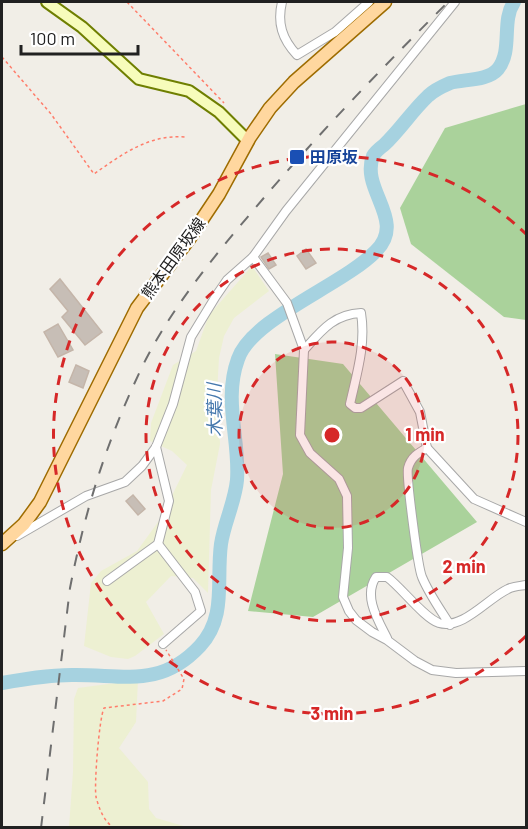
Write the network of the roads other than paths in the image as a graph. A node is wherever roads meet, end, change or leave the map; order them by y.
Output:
1 (47, 2) edge
2 (282, 2) edge
3 (369, 2) edge
4 (385, 2) edge
5 (456, 2) edge
6 (248, 141) junction
7 (253, 257) junction
8 (304, 350) junction
9 (156, 447) junction
10 (427, 448) junction
11 (526, 522) edge
12 (158, 544) junction
13 (2, 545) edge
14 (107, 581) dead end
15 (526, 585) edge
16 (450, 625) junction
17 (387, 640) junction
18 (163, 644) road end
19 (526, 671) edge

1 - 6 street
2 - 3 street
4 - 6 main road, 熊本田原坂線
5 - 7 street
6 - 13 main road, 熊本田原坂線
7 - 8 street
7 - 9 street
8 - 10 street
8 - 17 street
9 - 12 street
9 - 13 street
10 - 11 street
10 - 16 street
12 - 14 street
12 - 18 street
15 - 16 street
16 - 17 street
17 - 19 street

